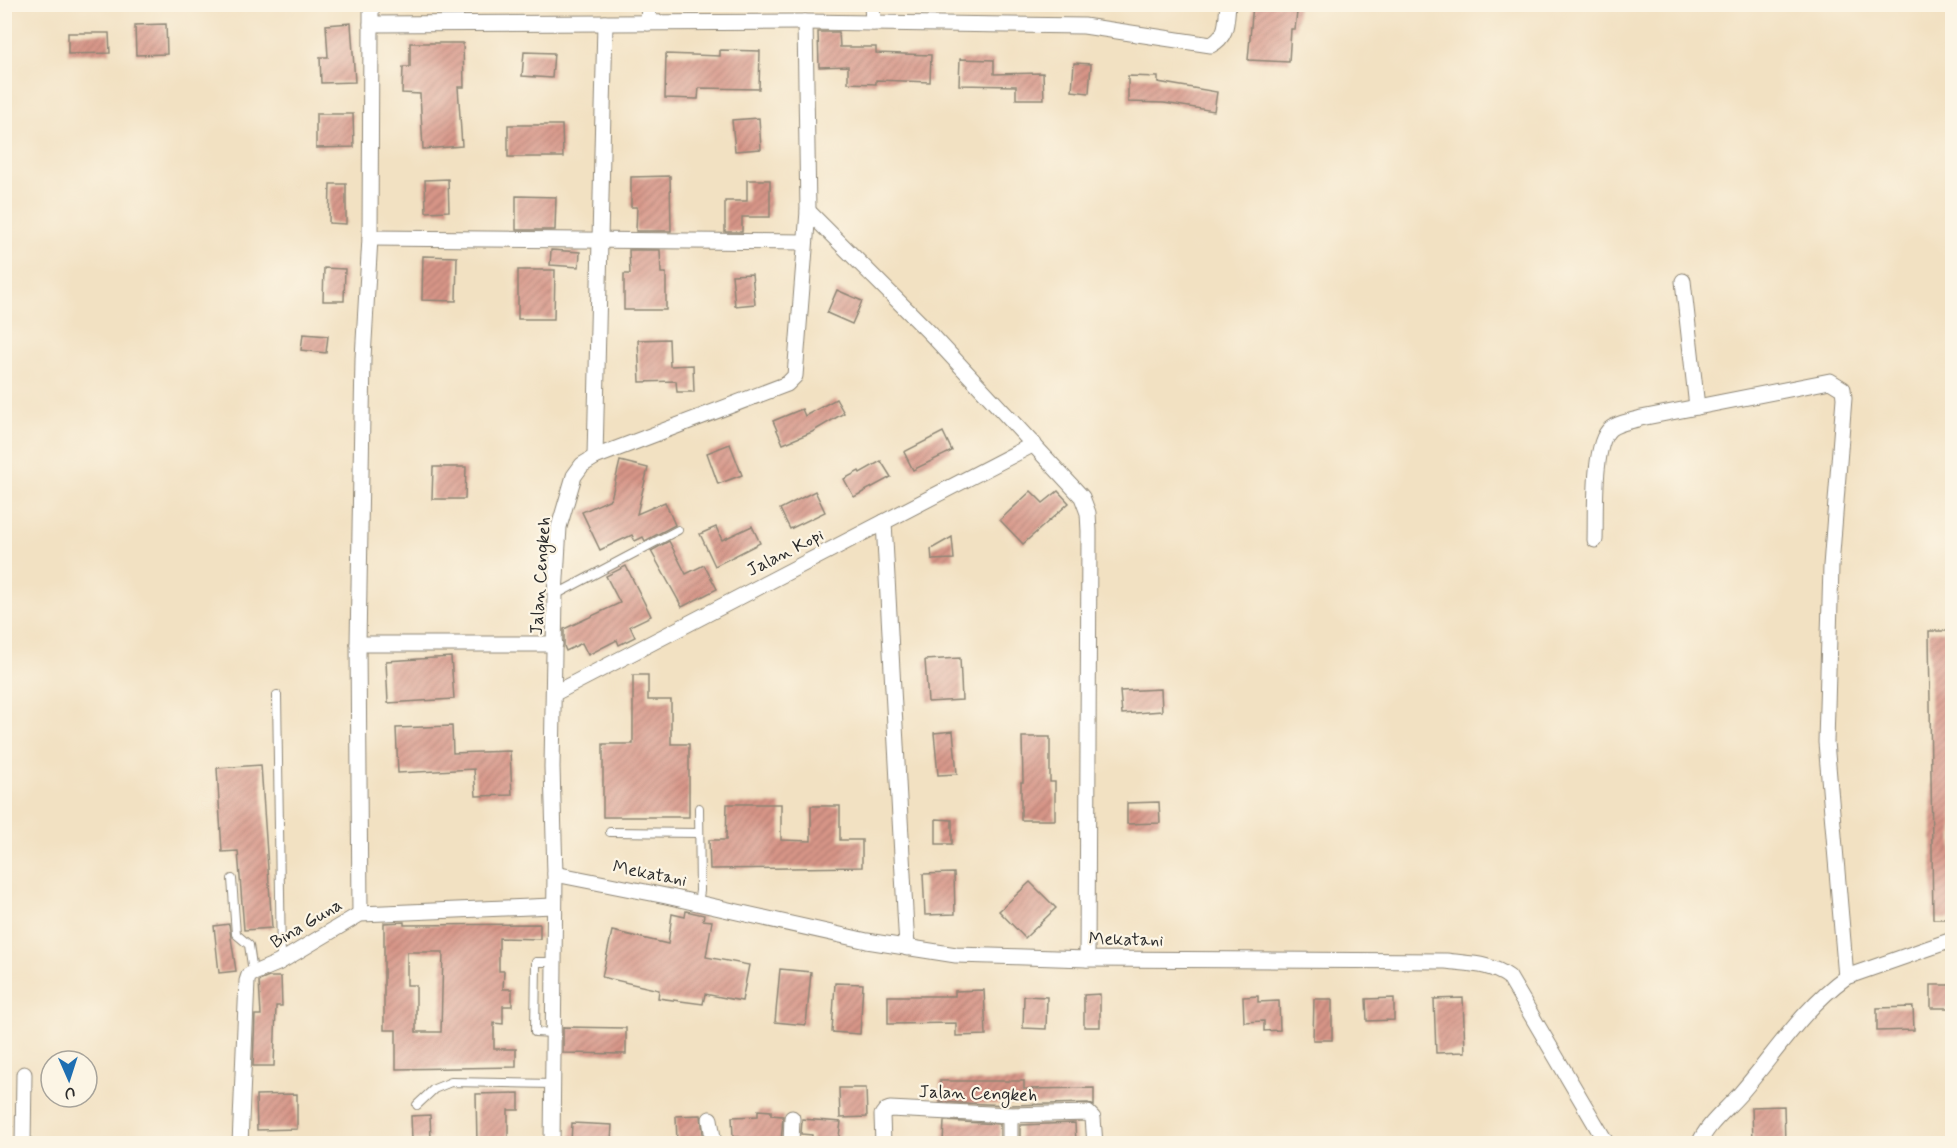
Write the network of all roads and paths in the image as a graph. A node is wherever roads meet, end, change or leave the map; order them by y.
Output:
1 (371, 4) edge
2 (649, 4) edge
3 (872, 4) edge
4 (1228, 4) edge
5 (805, 22) junction
6 (604, 23) junction
7 (648, 23) junction
8 (873, 23) junction
9 (371, 24) junction
10 (808, 211) junction
11 (369, 238) junction
12 (600, 240) junction
13 (805, 242) junction
14 (1683, 281) dead end
15 (1697, 407) junction
16 (1034, 444) junction
17 (595, 457) junction
18 (884, 522) junction
19 (678, 530) dead end
20 (1595, 540) dead end
21 (555, 595) junction
22 (358, 644) junction
23 (555, 644) junction
24 (555, 693) junction
25 (277, 695) dead end
26 (699, 808) dead end
27 (610, 832) dead end
28 (699, 833) junction
29 (555, 874) junction
30 (232, 879) dead end
31 (698, 903) junction
32 (553, 906) junction
33 (360, 914) junction
34 (1953, 940) edge
35 (907, 948) junction
36 (1087, 959) junction
37 (281, 961) junction
38 (253, 972) junction
39 (1846, 977) junction
40 (24, 1074) dead end
41 (553, 1084) junction
42 (417, 1105) dead end
43 (1010, 1115) junction
44 (792, 1118) dead end
45 (710, 1119) dead end
46 (23, 1143) edge
47 (240, 1143) edge
48 (552, 1143) edge
49 (714, 1143) edge
50 (791, 1143) edge
51 (883, 1143) edge
52 (1010, 1143) edge
53 (1095, 1143) edge
54 (1607, 1143) edge
55 (1699, 1143) edge

1 - 9 street
2 - 7 street
3 - 8 street
4 - 8 street
5 - 7 street
5 - 8 street
5 - 10 street
6 - 7 street
6 - 9 street
6 - 12 street
9 - 11 street
10 - 13 street
10 - 16 street
11 - 12 street
11 - 22 street
12 - 13 street
12 - 17 street
13 - 17 street
14 - 15 street
15 - 20 street
15 - 39 street
16 - 18 street, Jalan Kopi
16 - 36 street
17 - 21 street, Jalan Cengkeh
18 - 24 street, Jalan Kopi
18 - 35 street
19 - 21 lane
21 - 23 street, Jalan Cengkeh
22 - 23 street
22 - 33 street
23 - 24 street, Jalan Cengkeh
24 - 29 street, Jalan Cengkeh
25 - 37 lane
26 - 28 lane
27 - 28 lane
28 - 31 lane
29 - 31 street, Mekatani
29 - 32 street, Jalan Cengkeh
30 - 38 lane
31 - 35 street, Mekatani
32 - 33 street, Bina Guna
32 - 41 street, Jalan Cengkeh
33 - 37 street, Bina Guna
34 - 39 street
35 - 36 street, Mekatani
36 - 54 street, Mekatani
37 - 38 street, Bina Guna
38 - 47 street
39 - 55 street
40 - 46 street
41 - 42 lane
41 - 48 street, Jalan Cengkeh
43 - 51 street, Jalan Cengkeh
43 - 52 street
43 - 53 street, Jalan Cengkeh
44 - 50 street
45 - 49 street

